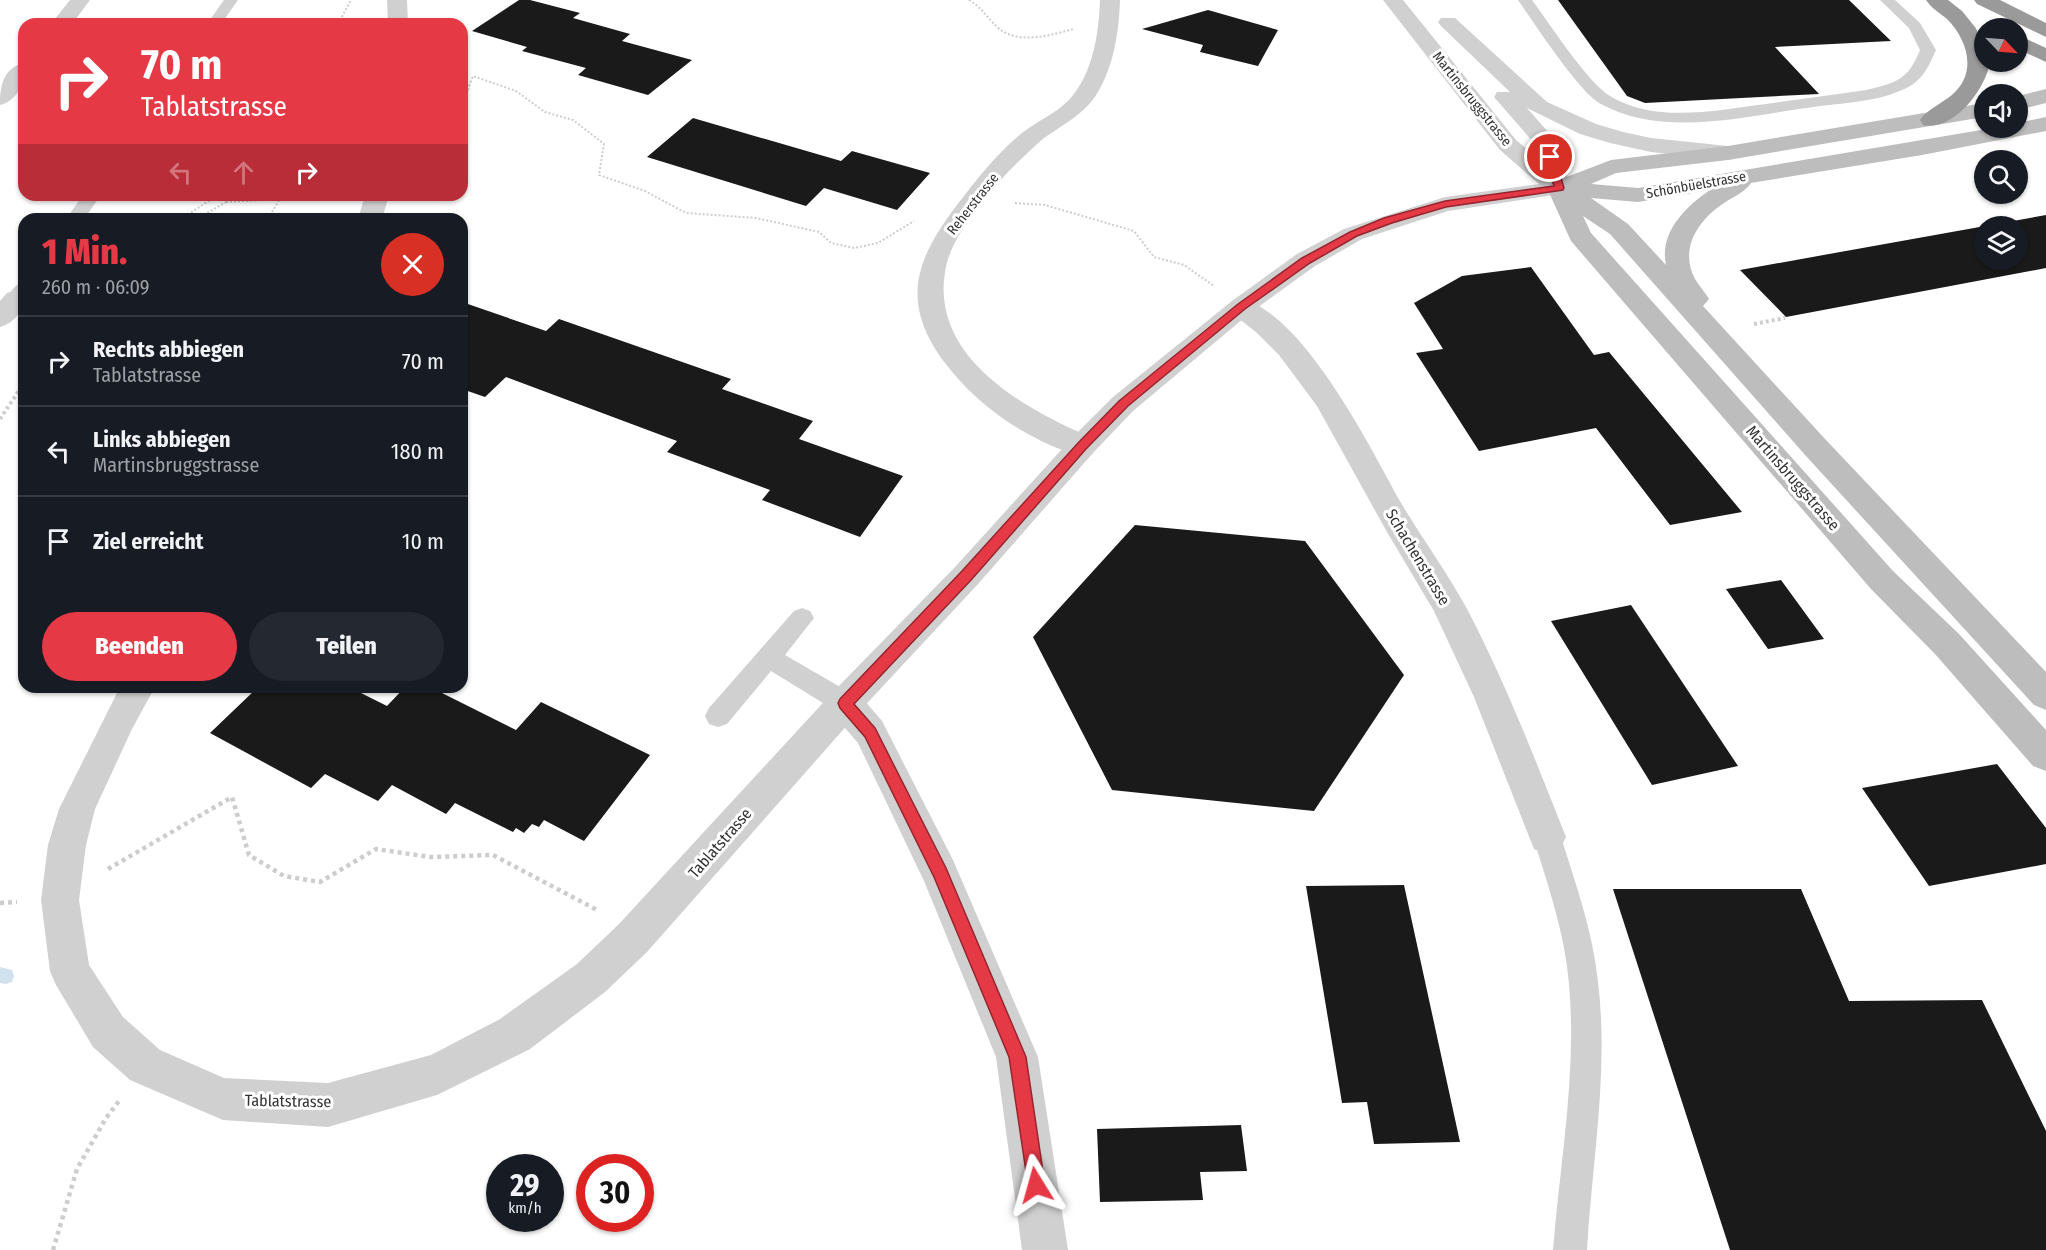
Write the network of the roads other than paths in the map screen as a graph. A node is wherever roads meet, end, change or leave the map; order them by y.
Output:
1 (80, 0) edge
2 (231, 0) edge
3 (397, 0) edge
4 (1110, 0) edge
5 (1393, 0) edge
6 (1525, 0) edge
7 (1887, 0) edge
8 (1936, 0) edge
9 (1942, 0) edge
10 (1984, 0) edge
11 (2001, 0) edge
12 (2046, 12) edge
13 (66, 18) edge
14 (218, 18) edge
15 (398, 18) edge
16 (1976, 18) edge
17 (2046, 31) edge
18 (2028, 46) edge
19 (2046, 56) edge
20 (18, 76) edge
21 (2046, 96) edge
22 (0, 98) edge
23 (2028, 100) edge
24 (1974, 112) edge
25 (1931, 120) junction
26 (2046, 124) edge
27 (1728, 153) junction
28 (1752, 176) junction
29 (1560, 188) junction
30 (1229, 297) junction
31 (1730, 351) junction
32 (1082, 446) junction
33 (802, 618) dead end
34 (768, 657) junction
35 (135, 693) edge
36 (2046, 695) edge
37 (845, 703) junction
38 (718, 716) dead end
39 (2046, 754) edge
40 (1547, 837) joint
41 (1045, 1250) edge
42 (1570, 1250) edge

1 - 13 street
2 - 14 lane
3 - 15 street
4 - 32 street, Reherstrasse
5 - 29 street, Martinsbruggstrasse
6 - 7 lane
8 - 25 highway
9 - 16 highway
10 - 17 highway
11 - 12 highway
18 - 19 highway
20 - 22 street
21 - 23 main road
24 - 25 main road, Schönbüelstrasse
25 - 27 main road, Schönbüelstrasse
26 - 28 main road, Schönbüelstrasse
27 - 29 main road, Schönbüelstrasse
27 - 29 street, Martinsbruggstrasse
28 - 29 main road, Schönbüelstrasse
28 - 31 main road, Martinsbruggstrasse
29 - 30 street, Tablatstrasse
29 - 31 main road, Martinsbruggstrasse
29 - 39 main road, Martinsbruggstrasse
30 - 32 street, Tablatstrasse
30 - 40 street, Schachenstrasse
31 - 36 main road, Martinsbruggstrasse
32 - 37 street, Tablatstrasse
33 - 34 lane
34 - 37 lane
34 - 38 lane
35 - 37 street, Tablatstrasse
37 - 41 street
40 - 42 lane

